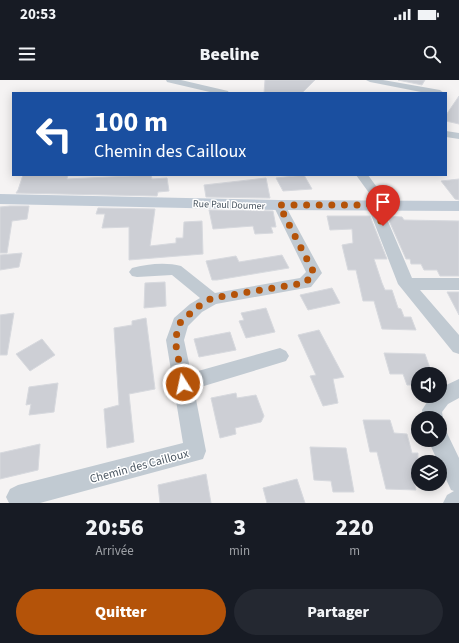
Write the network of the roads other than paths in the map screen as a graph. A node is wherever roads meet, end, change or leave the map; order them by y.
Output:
1 (170, 80) edge
2 (370, 80) edge
3 (443, 90) edge
4 (221, 92) edge
5 (447, 134) edge
6 (459, 136) edge
7 (363, 176) edge
8 (0, 198) edge
9 (279, 205) junction
10 (378, 205) junction
11 (459, 206) edge
12 (137, 272) dead end
13 (406, 284) junction
14 (459, 284) edge
15 (212, 298) junction
16 (459, 347) edge
17 (280, 356) dead end
18 (183, 384) junction
19 (459, 388) edge
20 (432, 411) edge
21 (442, 447) edge
22 (459, 482) edge
23 (18, 497) dead end
24 (459, 501) edge
25 (455, 503) edge

1 - 4 street
2 - 3 street
5 - 6 street
7 - 10 street
8 - 9 street, Rue Paul Doumer
9 - 10 street, Rue Paul Doumer
9 - 15 street, Chemin des Cailloux
10 - 11 street, Rue Paul Doumer
10 - 13 street
12 - 15 street
13 - 14 street
13 - 16 street
15 - 18 street, Chemin des Cailloux
17 - 18 street
18 - 23 street, Chemin des Cailloux
19 - 20 street
21 - 22 street
24 - 25 street

